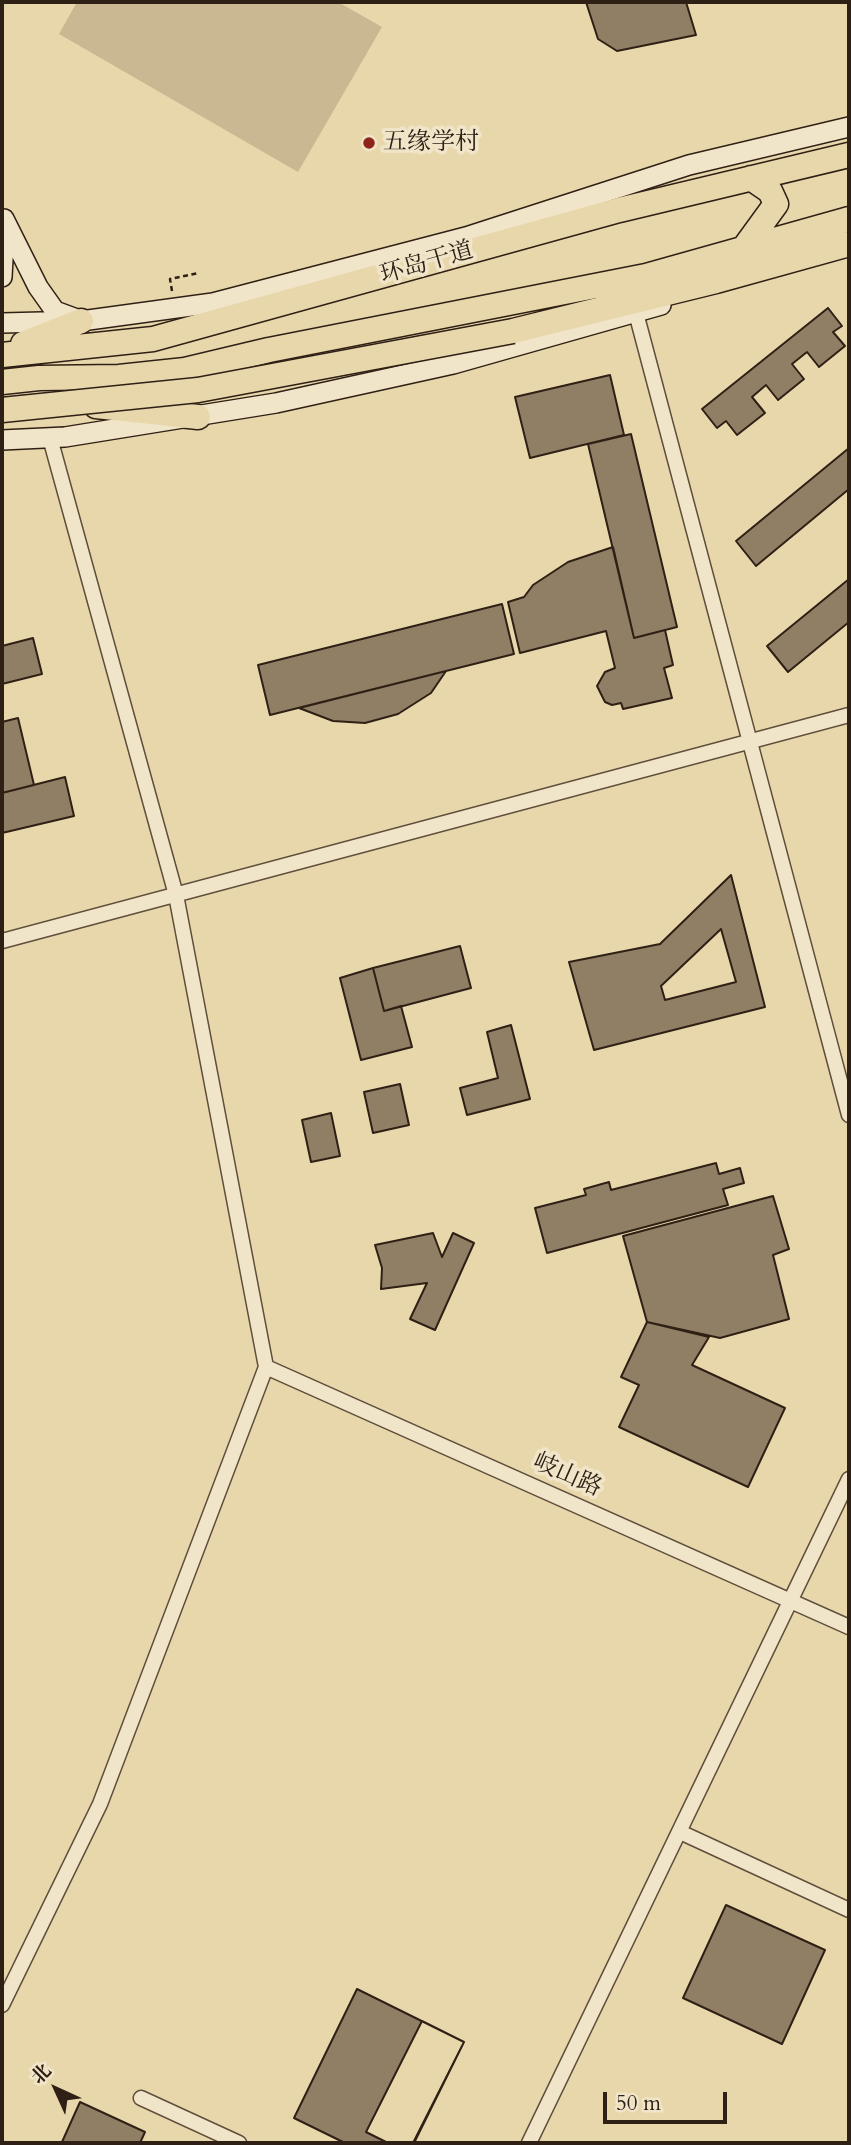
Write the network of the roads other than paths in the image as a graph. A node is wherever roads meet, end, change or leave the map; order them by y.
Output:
1 (849, 127) edge
2 (849, 155) edge
3 (751, 178) junction
4 (3, 214) edge
5 (849, 219) edge
6 (849, 244) edge
7 (744, 248) junction
8 (825, 252) junction
9 (2, 277) edge
10 (636, 313) junction
11 (81, 321) junction
12 (2, 323) edge
13 (2, 354) edge
14 (2, 382) edge
15 (2, 395) edge
16 (2, 410) edge
17 (198, 417) junction
18 (50, 438) junction
19 (2, 440) edge
20 (849, 715) edge
21 (751, 740) junction
22 (176, 895) junction
23 (2, 941) edge
24 (849, 1115) edge
25 (266, 1367) junction
26 (849, 1479) edge
27 (793, 1600) junction
28 (849, 1627) edge
29 (680, 1832) junction
30 (849, 1910) edge
31 (2, 2005) edge
32 (141, 2098) dead end
33 (239, 2143) edge
34 (529, 2143) edge

1 - 11 main road
2 - 3 highway, 环岛干道
3 - 7 highway
3 - 13 highway, 环岛干道
4 - 9 main road
4 - 11 main road
5 - 7 highway, 环岛干道
6 - 8 highway
7 - 14 highway, 环岛干道
8 - 10 main road
8 - 16 highway, bridge
10 - 17 main road
10 - 21 street
11 - 12 main road
11 - 13 highway
15 - 17 highway
17 - 18 main road
18 - 19 main road
18 - 22 street
20 - 21 street
21 - 22 street
21 - 24 street
22 - 23 street
22 - 25 street
25 - 27 street, 岐山路
25 - 31 street
26 - 27 street
27 - 28 street, 岐山路
27 - 29 street
29 - 30 street
29 - 34 street
32 - 33 street

